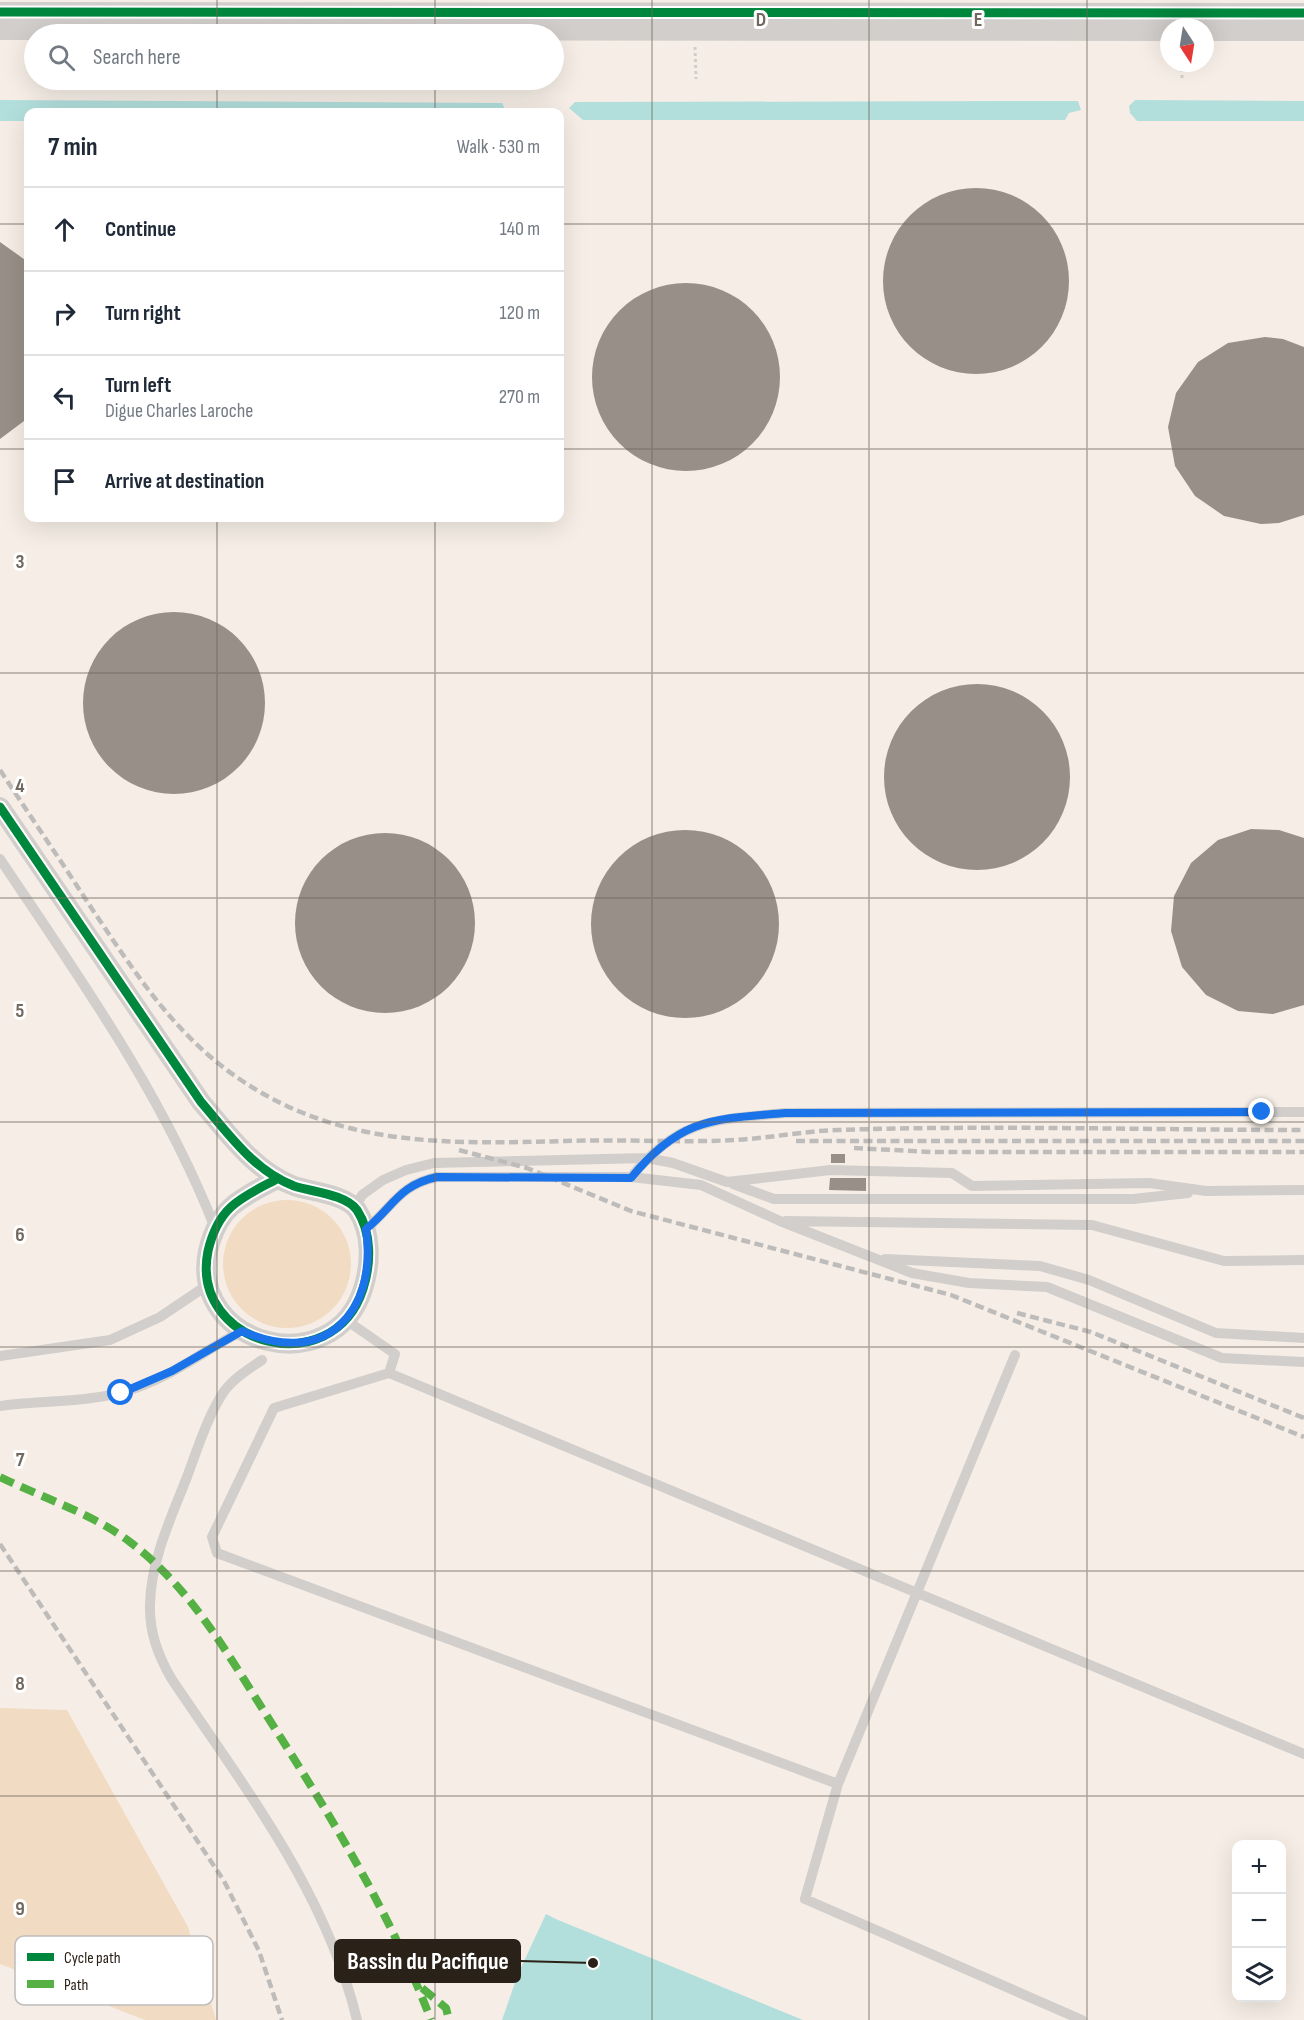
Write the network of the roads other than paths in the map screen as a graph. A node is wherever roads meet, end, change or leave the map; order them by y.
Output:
1 (0, 12) edge
2 (1304, 13) edge
3 (0, 30) edge
4 (24, 30) edge
5 (564, 30) edge
6 (1160, 31) edge
7 (1214, 32) edge
8 (1304, 32) edge
9 (0, 807) edge
10 (0, 859) edge
11 (1304, 1112) edge
12 (647, 1158) junction
13 (631, 1178) junction
14 (278, 1179) junction
15 (728, 1182) junction
16 (1304, 1190) edge
17 (1206, 1191) junction
18 (355, 1208) junction
19 (780, 1221) junction
20 (216, 1229) junction
21 (366, 1229) junction
22 (875, 1258) junction
23 (1304, 1260) edge
24 (209, 1284) junction
25 (346, 1320) junction
26 (242, 1331) junction
27 (1304, 1338) edge
28 (1015, 1355) dead end
29 (0, 1356) edge
30 (262, 1360) dead end
31 (1304, 1362) edge
32 (389, 1373) junction
33 (0, 1406) edge
34 (916, 1592) junction
35 (1304, 1754) edge
36 (838, 1784) junction
37 (357, 2020) edge
38 (1082, 2020) edge

1 - 2 street
3 - 4 street
5 - 6 street
7 - 8 street
9 - 14 street
10 - 20 lane
11 - 12 lane
12 - 13 lane
12 - 15 lane
12 - 18 lane
13 - 19 lane
13 - 21 lane
14 - 18 street
14 - 20 street
15 - 17 lane
15 - 17 lane
16 - 17 lane
18 - 21 street
19 - 22 lane
19 - 23 lane
20 - 24 street
21 - 25 street
22 - 27 lane
22 - 31 lane
24 - 26 street
24 - 29 lane
25 - 26 street
25 - 32 lane
26 - 33 lane
28 - 34 lane
30 - 37 lane
32 - 34 lane
32 - 36 lane
34 - 35 lane
34 - 36 lane
36 - 38 lane

